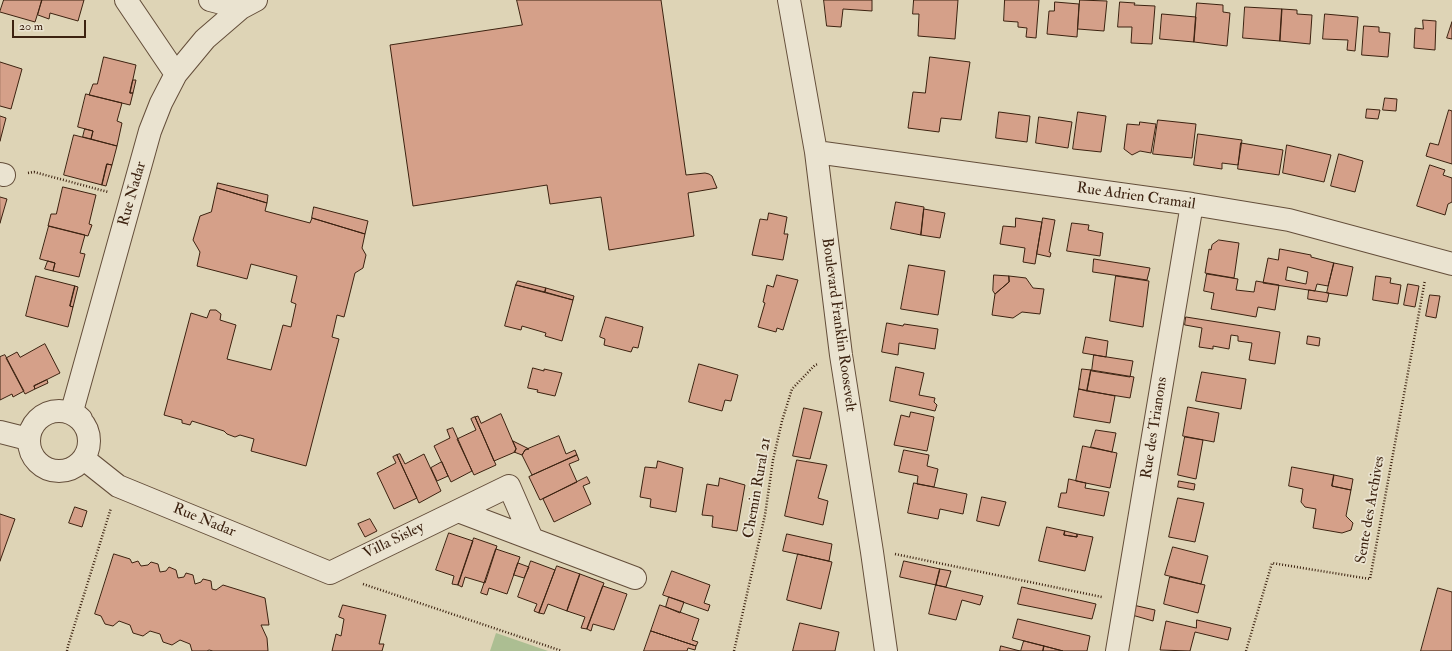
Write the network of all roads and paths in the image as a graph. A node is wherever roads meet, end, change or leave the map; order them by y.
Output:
1 (126, 0) edge
2 (210, 0) edge
3 (789, 0) edge
4 (248, 4) edge
5 (176, 74) junction
6 (816, 152) junction
7 (2, 174) edge
8 (132, 198) junction
9 (1192, 204) junction
10 (1429, 258) junction
11 (1452, 264) edge
12 (841, 355) junction
13 (81, 419) junction
14 (0, 432) edge
15 (28, 439) junction
16 (84, 458) junction
17 (113, 502) dead end
18 (458, 511) junction
19 (532, 539) junction
20 (872, 552) junction
21 (330, 573) junction
22 (635, 578) dead end
23 (1126, 602) junction
24 (67, 651) edge
25 (562, 651) edge
26 (734, 651) edge
27 (886, 651) edge
28 (1118, 651) edge
29 (1246, 651) edge

1 - 5 street
2 - 4 street
3 - 6 street, Boulevard Franklin Roosevelt
4 - 5 street, Rue Nadar
5 - 8 street, Rue Nadar
6 - 9 street, Rue Adrien Cramail
6 - 12 street, Boulevard Franklin Roosevelt
7 - 8 path
8 - 13 street, Rue Nadar
9 - 10 street, Rue Adrien Cramail
9 - 23 street, Rue des Trianons
10 - 11 street, Rue Adrien Cramail
10 - 29 path, Sente des Archives
12 - 20 street, Boulevard Franklin Roosevelt
12 - 26 path, Chemin Rural 21
13 - 15 street
13 - 16 street, Rue Nadar
14 - 15 street
15 - 16 street
16 - 21 street, Rue Nadar
17 - 24 path
18 - 19 street
18 - 19 street, Villa Sisley
18 - 21 street, Villa Sisley
19 - 22 street
20 - 23 path
20 - 27 street, Boulevard Franklin Roosevelt
21 - 25 path
23 - 28 street, Rue des Trianons

